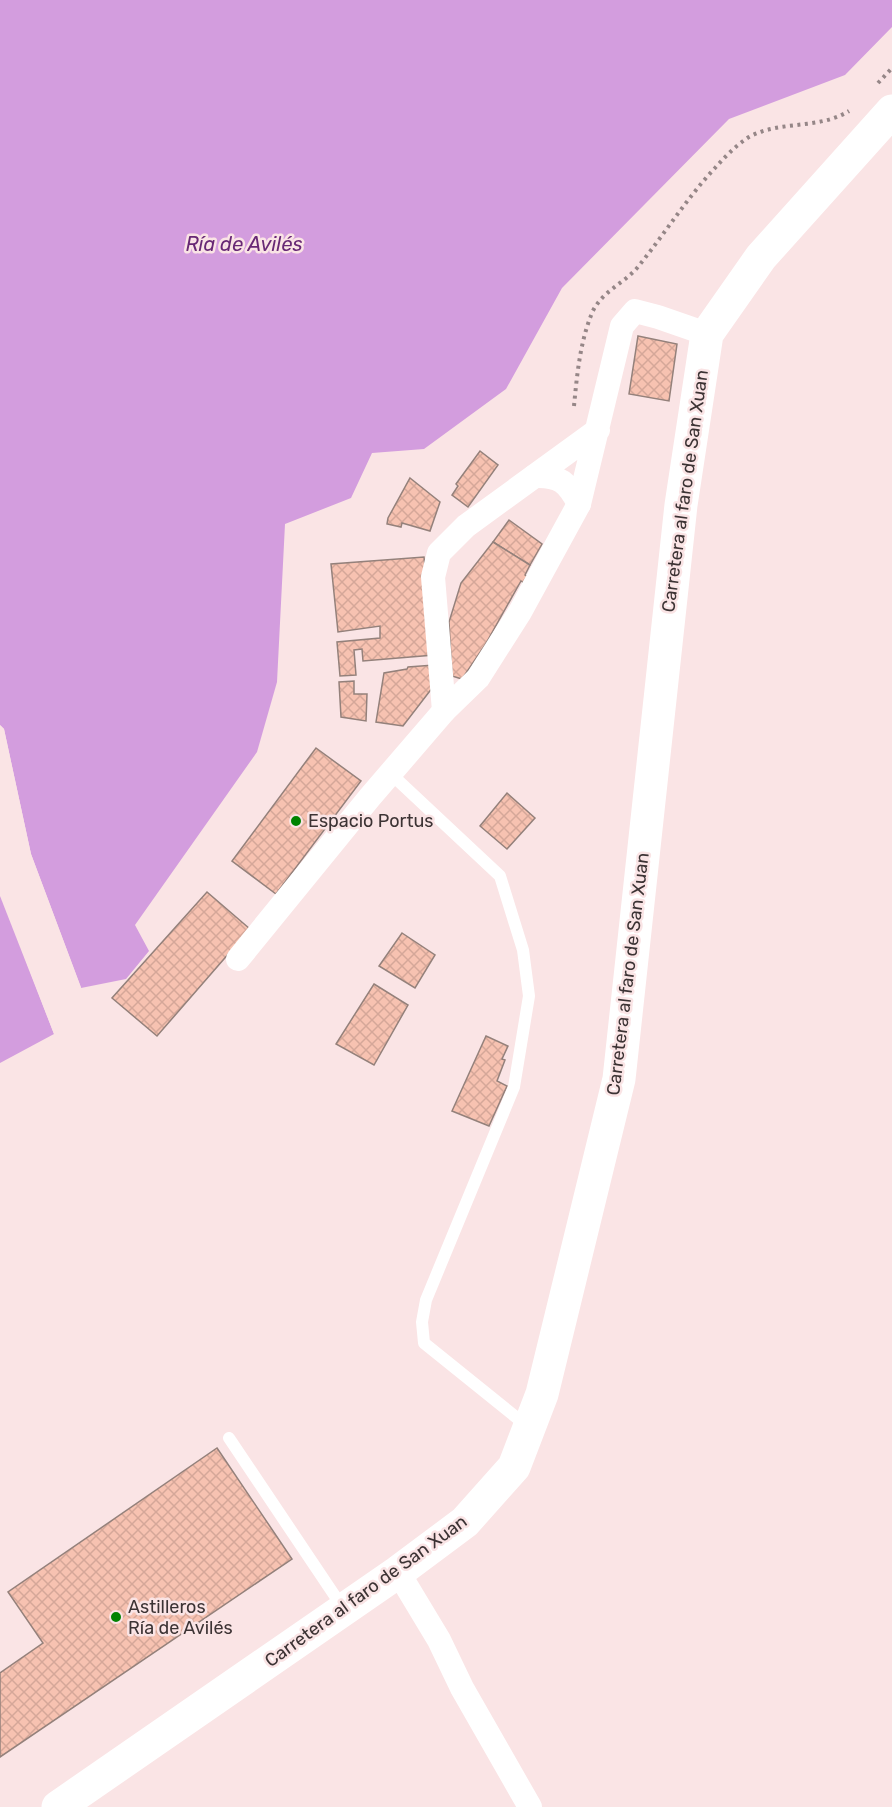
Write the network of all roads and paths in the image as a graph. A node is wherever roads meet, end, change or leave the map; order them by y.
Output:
1 (892, 68) edge
2 (882, 100) edge
3 (855, 104) dead end
4 (707, 334) junction
5 (598, 430) junction
6 (569, 451) junction
7 (535, 476) junction
8 (579, 504) junction
9 (444, 711) junction
10 (390, 773) junction
11 (238, 959) dead end
12 (529, 1427) junction
13 (229, 1438) dead end
14 (398, 1572) junction
15 (344, 1610) junction
16 (57, 1807) edge
17 (530, 1807) edge

1 - 2 path
2 - 4 street, Carretera al faro de San Xuan
3 - 6 path
4 - 5 street
4 - 12 street, Carretera al faro de San Xuan
5 - 6 street
5 - 8 street
6 - 7 street
7 - 8 street
7 - 9 street
8 - 9 street
9 - 10 street
10 - 11 street
10 - 12 lane
12 - 14 street, Carretera al faro de San Xuan
13 - 15 lane
14 - 15 street, Carretera al faro de San Xuan
14 - 17 street
15 - 16 street, Carretera al faro de San Xuan

